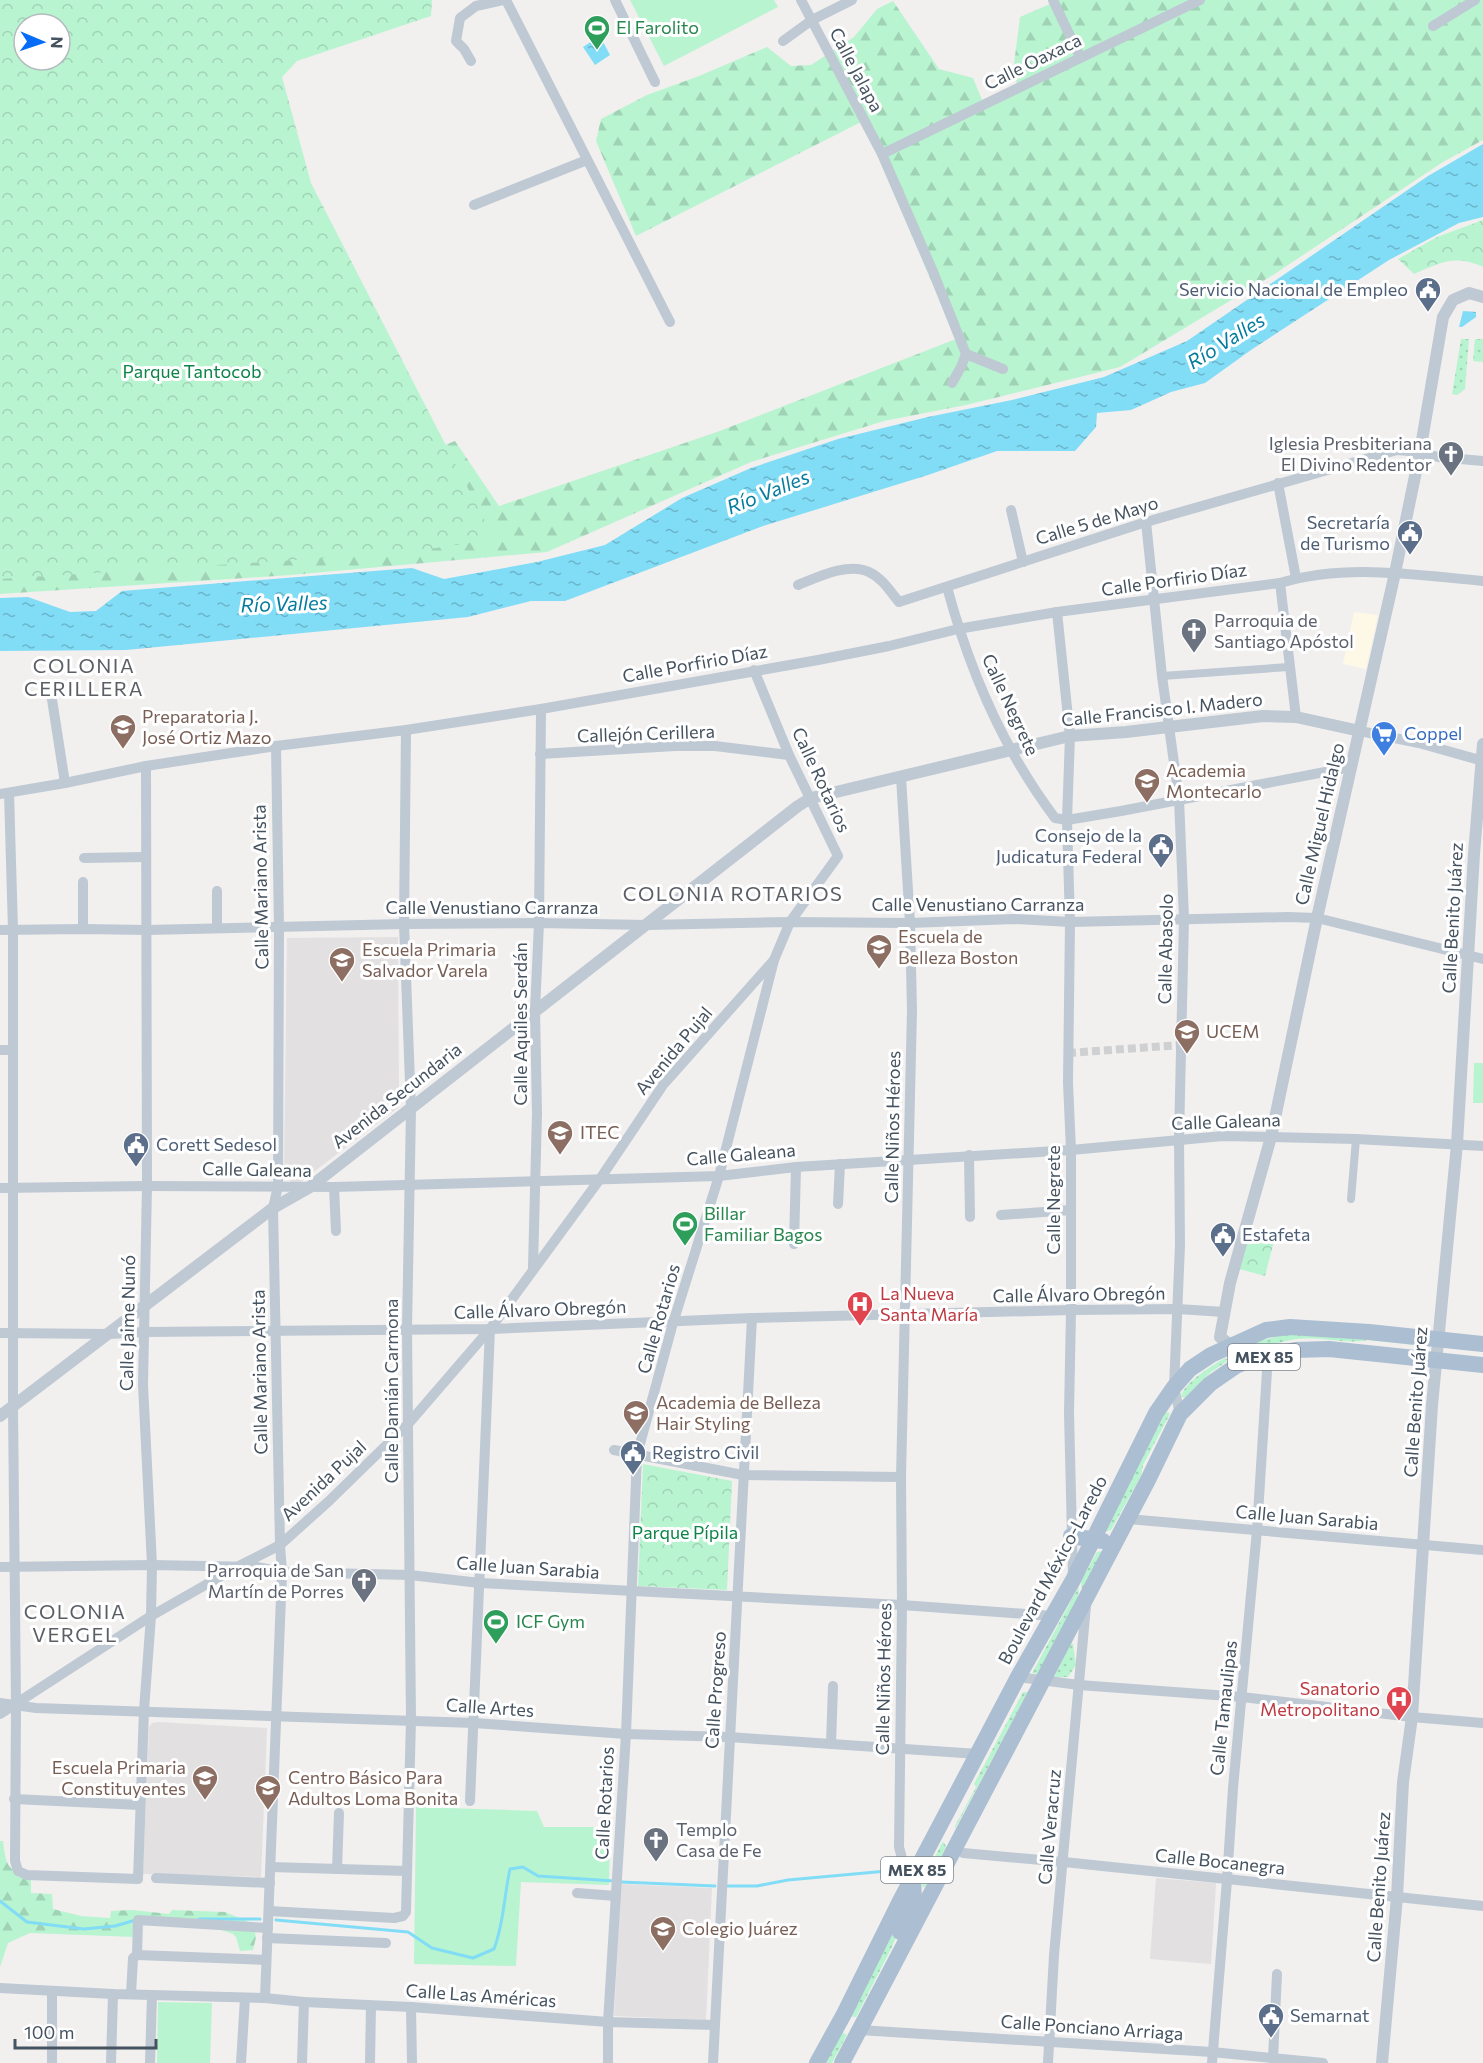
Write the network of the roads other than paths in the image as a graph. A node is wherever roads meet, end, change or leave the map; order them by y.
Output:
1 (504, 0) edge
2 (615, 0) edge
3 (801, 0) edge
4 (852, 0) edge
5 (1053, 0) edge
6 (1200, 0) edge
7 (1475, 0) edge
8 (812, 20) junction
9 (1433, 26) dead end
10 (783, 41) dead end
11 (1080, 57) junction
12 (471, 61) dead end
13 (655, 82) dead end
14 (882, 154) junction
15 (587, 160) junction
16 (474, 206) dead end
17 (1483, 297) edge
18 (670, 322) dead end
19 (966, 354) junction
20 (1003, 369) dead end
21 (952, 383) dead end
22 (1420, 452) junction
23 (1483, 460) edge
24 (1278, 483) junction
25 (1011, 510) dead end
26 (1146, 522) junction
27 (1023, 562) junction
28 (1395, 573) junction
29 (1296, 578) junction
30 (1483, 581) edge
31 (1280, 583) junction
32 (798, 585) dead end
33 (947, 587) junction
34 (1155, 601) junction
35 (1057, 612) junction
36 (958, 629) junction
37 (1289, 667) junction
38 (754, 670) junction
39 (1162, 676) junction
40 (51, 693) dead end
41 (541, 709) junction
42 (1296, 717) junction
43 (1168, 727) junction
44 (406, 730) junction
45 (1360, 730) junction
46 (1070, 736) junction
47 (1483, 744) edge
48 (276, 746) junction
49 (1010, 751) junction
50 (540, 754) junction
51 (789, 755) junction
52 (1482, 761) edge
53 (146, 766) junction
54 (1351, 766) junction
55 (901, 777) junction
56 (65, 783) junction
57 (5, 793) edge
58 (811, 798) junction
59 (1179, 799) junction
60 (1067, 820) junction
61 (145, 857) junction
62 (84, 858) dead end
63 (83, 882) dead end
64 (217, 891) dead end
65 (1184, 918) junction
66 (1317, 918) junction
67 (790, 922) junction
68 (1070, 922) junction
69 (538, 923) junction
70 (910, 923) junction
71 (404, 924) junction
72 (647, 925) junction
73 (279, 927) junction
74 (217, 928) junction
75 (83, 929) junction
76 (0, 930) edge
77 (13, 930) junction
78 (147, 930) junction
79 (1469, 956) junction
80 (1483, 959) edge
81 (774, 960) junction
82 (535, 1010) junction
83 (0, 1050) edge
84 (13, 1050) junction
85 (411, 1109) junction
86 (1271, 1137) junction
87 (1179, 1139) junction
88 (1356, 1139) junction
89 (1457, 1144) junction
90 (1483, 1146) edge
91 (1071, 1150) junction
92 (969, 1155) junction
93 (909, 1161) junction
94 (840, 1164) junction
95 (796, 1167) junction
96 (720, 1176) junction
97 (600, 1179) junction
98 (536, 1181) junction
99 (147, 1185) junction
100 (411, 1185) junction
101 (278, 1186) junction
102 (310, 1187) junction
103 (334, 1187) junction
104 (0, 1188) edge
105 (13, 1189) junction
106 (1351, 1199) dead end
107 (838, 1204) dead end
108 (273, 1208) junction
109 (1071, 1210) junction
110 (1001, 1215) dead end
111 (970, 1217) dead end
112 (336, 1231) dead end
113 (794, 1244) dead end
114 (533, 1267) junction
115 (144, 1307) junction
116 (1178, 1309) junction
117 (1071, 1311) junction
118 (1224, 1312) junction
119 (904, 1316) junction
120 (752, 1318) junction
121 (673, 1323) junction
122 (407, 1329) junction
123 (490, 1329) junction
124 (145, 1332) junction
125 (275, 1332) junction
126 (0, 1333) edge
127 (13, 1333) junction
128 (110, 1334) junction
129 (1438, 1340) junction
130 (1483, 1344) edge
131 (1230, 1346) junction
132 (1268, 1355) junction
133 (1250, 1360) junction
134 (1436, 1361) junction
135 (1483, 1365) edge
136 (1174, 1387) junction
137 (13, 1407) junction
138 (1180, 1414) junction
139 (0, 1416) edge
140 (409, 1423) junction
141 (614, 1450) dead end
142 (637, 1455) junction
143 (743, 1475) junction
144 (901, 1478) junction
145 (1128, 1519) junction
146 (1257, 1530) junction
147 (1071, 1536) junction
148 (1093, 1540) junction
149 (1114, 1541) junction
150 (280, 1545) junction
151 (1424, 1545) junction
152 (1483, 1550) edge
153 (152, 1565) junction
154 (0, 1567) edge
155 (237, 1567) junction
156 (15, 1568) junction
157 (282, 1572) junction
158 (410, 1575) junction
159 (1073, 1580) junction
160 (480, 1583) junction
161 (632, 1591) junction
162 (1087, 1595) junction
163 (738, 1596) junction
164 (902, 1605) junction
165 (151, 1616) junction
166 (1053, 1616) junction
167 (1018, 1677) junction
168 (1044, 1680) junction
169 (1079, 1684) junction
170 (833, 1686) dead end
171 (1242, 1697) junction
172 (0, 1703) edge
173 (16, 1705) junction
174 (144, 1710) junction
175 (0, 1714) edge
176 (275, 1715) junction
177 (1412, 1717) junction
178 (411, 1720) junction
179 (474, 1723) junction
180 (1483, 1723) edge
181 (626, 1734) junction
182 (729, 1737) junction
183 (831, 1744) junction
184 (900, 1750) junction
185 (978, 1754) junction
186 (14, 1799) junction
187 (470, 1801) dead end
188 (140, 1805) junction
189 (339, 1813) dead end
190 (943, 1820) junction
191 (956, 1848) junction
192 (1064, 1862) junction
193 (271, 1867) junction
194 (337, 1869) junction
195 (407, 1871) junction
196 (913, 1877) junction
197 (156, 1878) dead end
198 (1227, 1880) junction
199 (270, 1883) junction
200 (616, 1892) junction
201 (577, 1893) dead end
202 (1397, 1897) junction
203 (1483, 1906) edge
204 (268, 1911) junction
205 (267, 1933) junction
206 (386, 1943) dead end
207 (137, 1955) junction
208 (266, 1960) junction
209 (890, 1970) junction
210 (1277, 1974) dead end
211 (0, 1988) edge
212 (52, 1990) junction
213 (113, 1994) junction
214 (131, 1995) junction
215 (152, 1995) junction
216 (245, 1998) junction
217 (265, 1998) junction
218 (304, 2002) junction
219 (371, 2006) junction
220 (411, 2007) junction
221 (844, 2014) junction
222 (608, 2022) junction
223 (715, 2025) junction
224 (859, 2030) junction
225 (1050, 2041) junction
226 (1212, 2057) edge
227 (1273, 2059) junction
228 (52, 2063) edge
229 (111, 2063) edge
230 (150, 2063) edge
231 (241, 2063) edge
232 (302, 2063) edge
233 (370, 2063) edge
234 (412, 2063) edge
235 (608, 2063) edge
236 (713, 2063) edge
237 (817, 2063) edge
238 (842, 2063) edge
239 (1048, 2063) edge
240 (1323, 2063) edge
241 (1382, 2063) edge

1 - 12 street
1 - 15 street
2 - 13 street
3 - 8 street, Calle Jalapa
4 - 8 street
5 - 11 street
6 - 11 street, Calle Oaxaca
7 - 9 street
8 - 10 street
8 - 14 street, Calle Jalapa
11 - 14 street, Calle Oaxaca
14 - 19 street, Calle Jalapa
15 - 16 street
15 - 18 street
17 - 22 street, Calle Miguel Hidalgo
19 - 20 street
19 - 21 street
22 - 23 street, Calle 5 de Mayo
22 - 24 street, Calle 5 de Mayo
22 - 28 street, Calle Miguel Hidalgo
24 - 26 street, Calle 5 de Mayo
24 - 29 street
25 - 27 street
26 - 27 street, Calle 5 de Mayo
26 - 34 street, Calle Abasolo
27 - 33 street, Calle 5 de Mayo
28 - 29 street, Calle Porfirio Díaz
28 - 30 street, Calle Porfirio Díaz
28 - 45 street, Calle Miguel Hidalgo
29 - 31 street, Calle Porfirio Díaz
31 - 34 street, Calle Porfirio Díaz
31 - 37 street
32 - 33 street, Calle 5 de Mayo
33 - 36 street, Calle Negrete
34 - 35 street, Calle Porfirio Díaz
34 - 39 street, Calle Abasolo
35 - 36 street, Calle Porfirio Díaz
35 - 46 street, Calle Negrete
36 - 38 street, Calle Porfirio Díaz
36 - 49 street, Calle Negrete
37 - 39 street
37 - 42 street
38 - 41 street, Calle Porfirio Díaz
38 - 51 street, Calle Rotarios
39 - 43 street, Calle Abasolo
40 - 56 street
41 - 44 street, Calle Porfirio Díaz
41 - 50 street, Calle Aquiles Serdán
42 - 43 street, Calle Francisco I. Madero
42 - 45 street, Calle Francisco I. Madero
43 - 46 street, Calle Francisco I. Madero
43 - 59 street, Calle Abasolo
44 - 48 street, Calle Porfirio Díaz
44 - 71 street, Calle Damián Carmona
45 - 52 street, Calle Francisco I. Madero
45 - 54 street, Calle Miguel Hidalgo
46 - 49 street, Calle Francisco I. Madero
46 - 60 street, Calle Negrete
47 - 52 street, Calle Benito Juárez
48 - 53 street, Calle Porfirio Díaz
48 - 73 street, Calle Mariano Arista
49 - 55 street, Calle Francisco I. Madero
49 - 60 street, Calle Negrete
50 - 51 street, Callejón Cerillera
50 - 69 street, Calle Aquiles Serdán
51 - 58 street, Calle Rotarios
52 - 79 street, Calle Benito Juárez
53 - 56 street, Calle Porfirio Díaz
53 - 61 street, Calle Jaime Nunó
54 - 59 street
54 - 66 street, Calle Miguel Hidalgo
55 - 58 street, Calle Francisco I. Madero
55 - 70 street, Calle Niños Héroes
56 - 57 street, Calle Porfirio Díaz
57 - 77 street
58 - 67 street, Calle Rotarios
58 - 72 street, Avenida Secundaria
59 - 60 street
59 - 65 street, Calle Abasolo
60 - 68 street, Calle Negrete
61 - 62 street
61 - 78 street, Calle Jaime Nunó
63 - 75 street
64 - 74 street
65 - 66 street, Calle Venustiano Carranza
65 - 68 street, Calle Venustiano Carranza
65 - 87 street, Calle Abasolo
66 - 79 street, Calle Venustiano Carranza
66 - 86 street, Calle Miguel Hidalgo
67 - 70 street, Calle Venustiano Carranza
67 - 72 street, Calle Venustiano Carranza
67 - 81 street, Calle Rotarios
68 - 70 street, Calle Venustiano Carranza
68 - 91 street, Calle Negrete
69 - 71 street, Calle Venustiano Carranza
69 - 72 street, Calle Venustiano Carranza
69 - 82 street, Calle Aquiles Serdán
70 - 93 street, Calle Niños Héroes
71 - 73 street, Calle Venustiano Carranza
71 - 85 street, Calle Damián Carmona
72 - 82 street, Avenida Secundaria
73 - 74 street, Calle Venustiano Carranza
73 - 101 street, Calle Mariano Arista
74 - 78 street, Calle Venustiano Carranza
75 - 77 street, Calle Venustiano Carranza
75 - 78 street, Calle Venustiano Carranza
76 - 77 street, Calle Venustiano Carranza
77 - 84 street
78 - 99 street, Calle Jaime Nunó
79 - 80 street, Calle Venustiano Carranza
79 - 89 street, Calle Benito Juárez
81 - 96 street, Calle Rotarios
81 - 97 street, Avenida Pujal
82 - 85 street, Avenida Secundaria
82 - 98 street, Calle Aquiles Serdán
83 - 84 street
84 - 105 street
85 - 100 street, Calle Damián Carmona
85 - 102 street, Avenida Secundaria
86 - 87 street, Calle Galeana
86 - 88 street, Calle Galeana
86 - 118 street, Calle Miguel Hidalgo
87 - 91 street, Calle Galeana
87 - 116 street, Calle Abasolo
88 - 89 street, Calle Galeana
88 - 106 street
89 - 90 street, Calle Galeana
89 - 129 street, Calle Benito Juárez
91 - 92 street, Calle Galeana
91 - 109 street, Calle Negrete
92 - 93 street, Calle Galeana
92 - 111 street
93 - 94 street, Calle Galeana
93 - 119 street, Calle Niños Héroes
94 - 95 street, Calle Galeana
94 - 107 street
95 - 96 street, Calle Galeana
95 - 113 street
96 - 97 street, Calle Galeana
96 - 121 street, Calle Rotarios
97 - 98 street, Calle Galeana
97 - 114 street, Avenida Pujal
98 - 100 street, Calle Galeana
98 - 114 street, Calle Aquiles Serdán
99 - 101 street, Calle Galeana
99 - 105 street, Calle Galeana
99 - 115 street, Calle Jaime Nunó
100 - 103 street, Calle Galeana
100 - 122 street, Calle Damián Carmona
101 - 102 street, Calle Galeana
101 - 108 street, Calle Mariano Arista
102 - 103 street, Calle Galeana
102 - 108 street, Avenida Secundaria
103 - 112 street
104 - 105 street, Calle Galeana
105 - 127 street
108 - 115 street, Avenida Secundaria
108 - 125 street, Calle Mariano Arista
109 - 110 street
109 - 117 street, Calle Negrete
114 - 123 street, Avenida Pujal
115 - 124 street, Calle Jaime Nunó
115 - 128 street, Avenida Secundaria
116 - 117 street, Calle Álvaro Obregón
116 - 118 street, Calle Álvaro Obregón
116 - 136 street, Calle Abasolo
117 - 119 street, Calle Álvaro Obregón
117 - 147 street, Calle Negrete
118 - 131 street, Calle Miguel Hidalgo
119 - 120 street, Calle Álvaro Obregón
119 - 144 street, Calle Niños Héroes
120 - 121 street, Calle Álvaro Obregón
120 - 143 street, Calle Progreso
121 - 123 street, Calle Álvaro Obregón
121 - 142 street, Calle Rotarios
122 - 123 street, Calle Álvaro Obregón
122 - 125 street, Calle Álvaro Obregón
122 - 140 street, Calle Damián Carmona
123 - 140 street, Avenida Pujal
123 - 160 street
124 - 125 street, Calle Álvaro Obregón
124 - 128 street, Calle Álvaro Obregón
124 - 153 street, Calle Jaime Nunó
125 - 150 street, Calle Mariano Arista
126 - 127 street, Calle Álvaro Obregón
127 - 128 street, Calle Álvaro Obregón
127 - 137 street
128 - 137 street, Avenida Secundaria
129 - 130 main road, Boulevard México-Laredo / MEX 85
129 - 131 main road, Boulevard México-Laredo / MEX 85
129 - 134 street, Calle Benito Juárez
131 - 133 street
131 - 136 main road, Boulevard México-Laredo / MEX 85
132 - 133 main road, MEX 85
132 - 134 main road, MEX 85
132 - 146 street, Calle Tamaulipas
133 - 138 main road, MEX 85
134 - 135 main road, MEX 85
134 - 151 street, Calle Benito Juárez
136 - 138 street, Calle Abasolo
136 - 148 main road, Boulevard México-Laredo / MEX 85
137 - 139 street, Avenida Secundaria
137 - 156 street
138 - 145 main road, MEX 85
140 - 150 street, Avenida Pujal
140 - 158 street, Calle Damián Carmona
141 - 142 street
142 - 143 street
142 - 161 street, Calle Rotarios
143 - 144 street
143 - 163 street, Calle Progreso
144 - 164 street, Calle Niños Héroes
145 - 146 street, Calle Juan Sarabia
145 - 149 main road, MEX 85
146 - 151 street, Calle Juan Sarabia
146 - 171 street, Calle Tamaulipas
147 - 148 main road
147 - 159 street, Calle Negrete
148 - 149 main road
148 - 159 main road, Boulevard México-Laredo / MEX 85
149 - 162 main road, MEX 85
150 - 155 street, Avenida Pujal
150 - 157 street, Calle Mariano Arista
151 - 152 street, Calle Juan Sarabia
151 - 177 street, Calle Benito Juárez
153 - 155 street, Calle Juan Sarabia
153 - 156 street, Calle Juan Sarabia
153 - 165 street, Calle Jaime Nunó
154 - 156 street, Calle Juan Sarabia
155 - 157 street, Calle Juan Sarabia
155 - 165 street, Avenida Pujal
156 - 173 street
157 - 158 street, Calle Juan Sarabia
157 - 176 street, Calle Mariano Arista
158 - 160 street, Calle Juan Sarabia
158 - 178 street, Calle Damián Carmona
159 - 166 main road, Boulevard México-Laredo / MEX 85
160 - 161 street, Calle Juan Sarabia
160 - 179 street
161 - 163 street, Calle Juan Sarabia
161 - 181 street, Calle Rotarios
162 - 168 main road, MEX 85
162 - 169 street, Calle Veracruz
163 - 164 street, Calle Juan Sarabia
163 - 182 street, Calle Progreso
164 - 166 street, Calle Juan Sarabia
164 - 184 street, Calle Niños Héroes
165 - 173 street, Avenida Pujal
165 - 174 street, Calle Jaime Nunó
166 - 167 main road, Boulevard México-Laredo / MEX 85
167 - 168 street
167 - 185 main road, Boulevard México-Laredo / MEX 85
168 - 169 street
168 - 191 main road, MEX 85
169 - 171 street
169 - 192 street, Calle Veracruz
170 - 183 street
171 - 177 street
171 - 198 street, Calle Tamaulipas
172 - 173 street, Calle Artes
173 - 174 street, Calle Artes
173 - 175 street, Avenida Pujal
173 - 186 street
174 - 176 street, Calle Artes
174 - 188 street, Calle Jaime Nunó
176 - 178 street, Calle Artes
176 - 193 street, Calle Mariano Arista
177 - 180 street
177 - 202 street, Calle Benito Juárez
178 - 179 street, Calle Artes
178 - 195 street, Calle Damián Carmona
179 - 181 street, Calle Artes
179 - 187 street
181 - 182 street, Calle Artes
181 - 200 street, Calle Rotarios
182 - 183 street, Calle Artes
182 - 223 street, Calle Progreso
183 - 184 street, Calle Artes
184 - 185 street, Calle Artes
184 - 196 street, Calle Niños Héroes
185 - 190 main road, Boulevard México-Laredo / MEX 85
186 - 188 street
186 - 188 street, Calle Jaime Nunó
189 - 194 street
190 - 191 main road
190 - 196 main road, Boulevard México-Laredo / MEX 85
191 - 192 street, Calle Bocanegra
191 - 209 main road, MEX 85
192 - 198 street, Calle Bocanegra
192 - 225 street, Calle Veracruz
193 - 194 street
193 - 199 street, Calle Mariano Arista
194 - 195 street
195 - 204 street, Calle Damián Carmona
196 - 209 main road
196 - 221 main road, Boulevard México-Laredo / MEX 85
197 - 199 street
198 - 202 street, Calle Bocanegra
198 - 226 street, Calle Tamaulipas
199 - 204 street, Calle Mariano Arista
200 - 201 street
200 - 222 street, Calle Rotarios
202 - 203 street, Calle Bocanegra
202 - 241 street, Calle Benito Juárez
204 - 205 street, Calle Mariano Arista
205 - 206 street
205 - 207 street
205 - 208 street, Calle Mariano Arista
207 - 208 street
207 - 214 street
208 - 217 street, Calle Mariano Arista
209 - 224 main road, MEX 85
210 - 227 street
211 - 212 street, Calle Las Américas
212 - 213 street, Calle Las Américas
212 - 228 street
213 - 214 street, Calle Las Américas
213 - 229 street
214 - 215 street, Calle Las Américas
215 - 216 street, Calle Las Américas
215 - 230 street
216 - 217 street, Calle Las Américas
216 - 231 street
217 - 218 street, Calle Las Américas
218 - 219 street, Calle Las Américas
218 - 232 street
219 - 220 street, Calle Las Américas
219 - 233 street
220 - 222 street, Calle Las Américas
220 - 234 street
221 - 224 main road
221 - 237 main road, Boulevard México-Laredo / MEX 85
222 - 223 street, Calle Las Américas
222 - 235 street, Calle Rotarios
223 - 236 street, Calle Progreso
224 - 225 street, Calle Ponciano Arriaga
224 - 238 main road, MEX 85
225 - 226 street, Calle Ponciano Arriaga
225 - 239 street, Calle Veracruz
226 - 227 street, Calle Ponciano Arriaga
227 - 240 street, Calle Ponciano Arriaga

